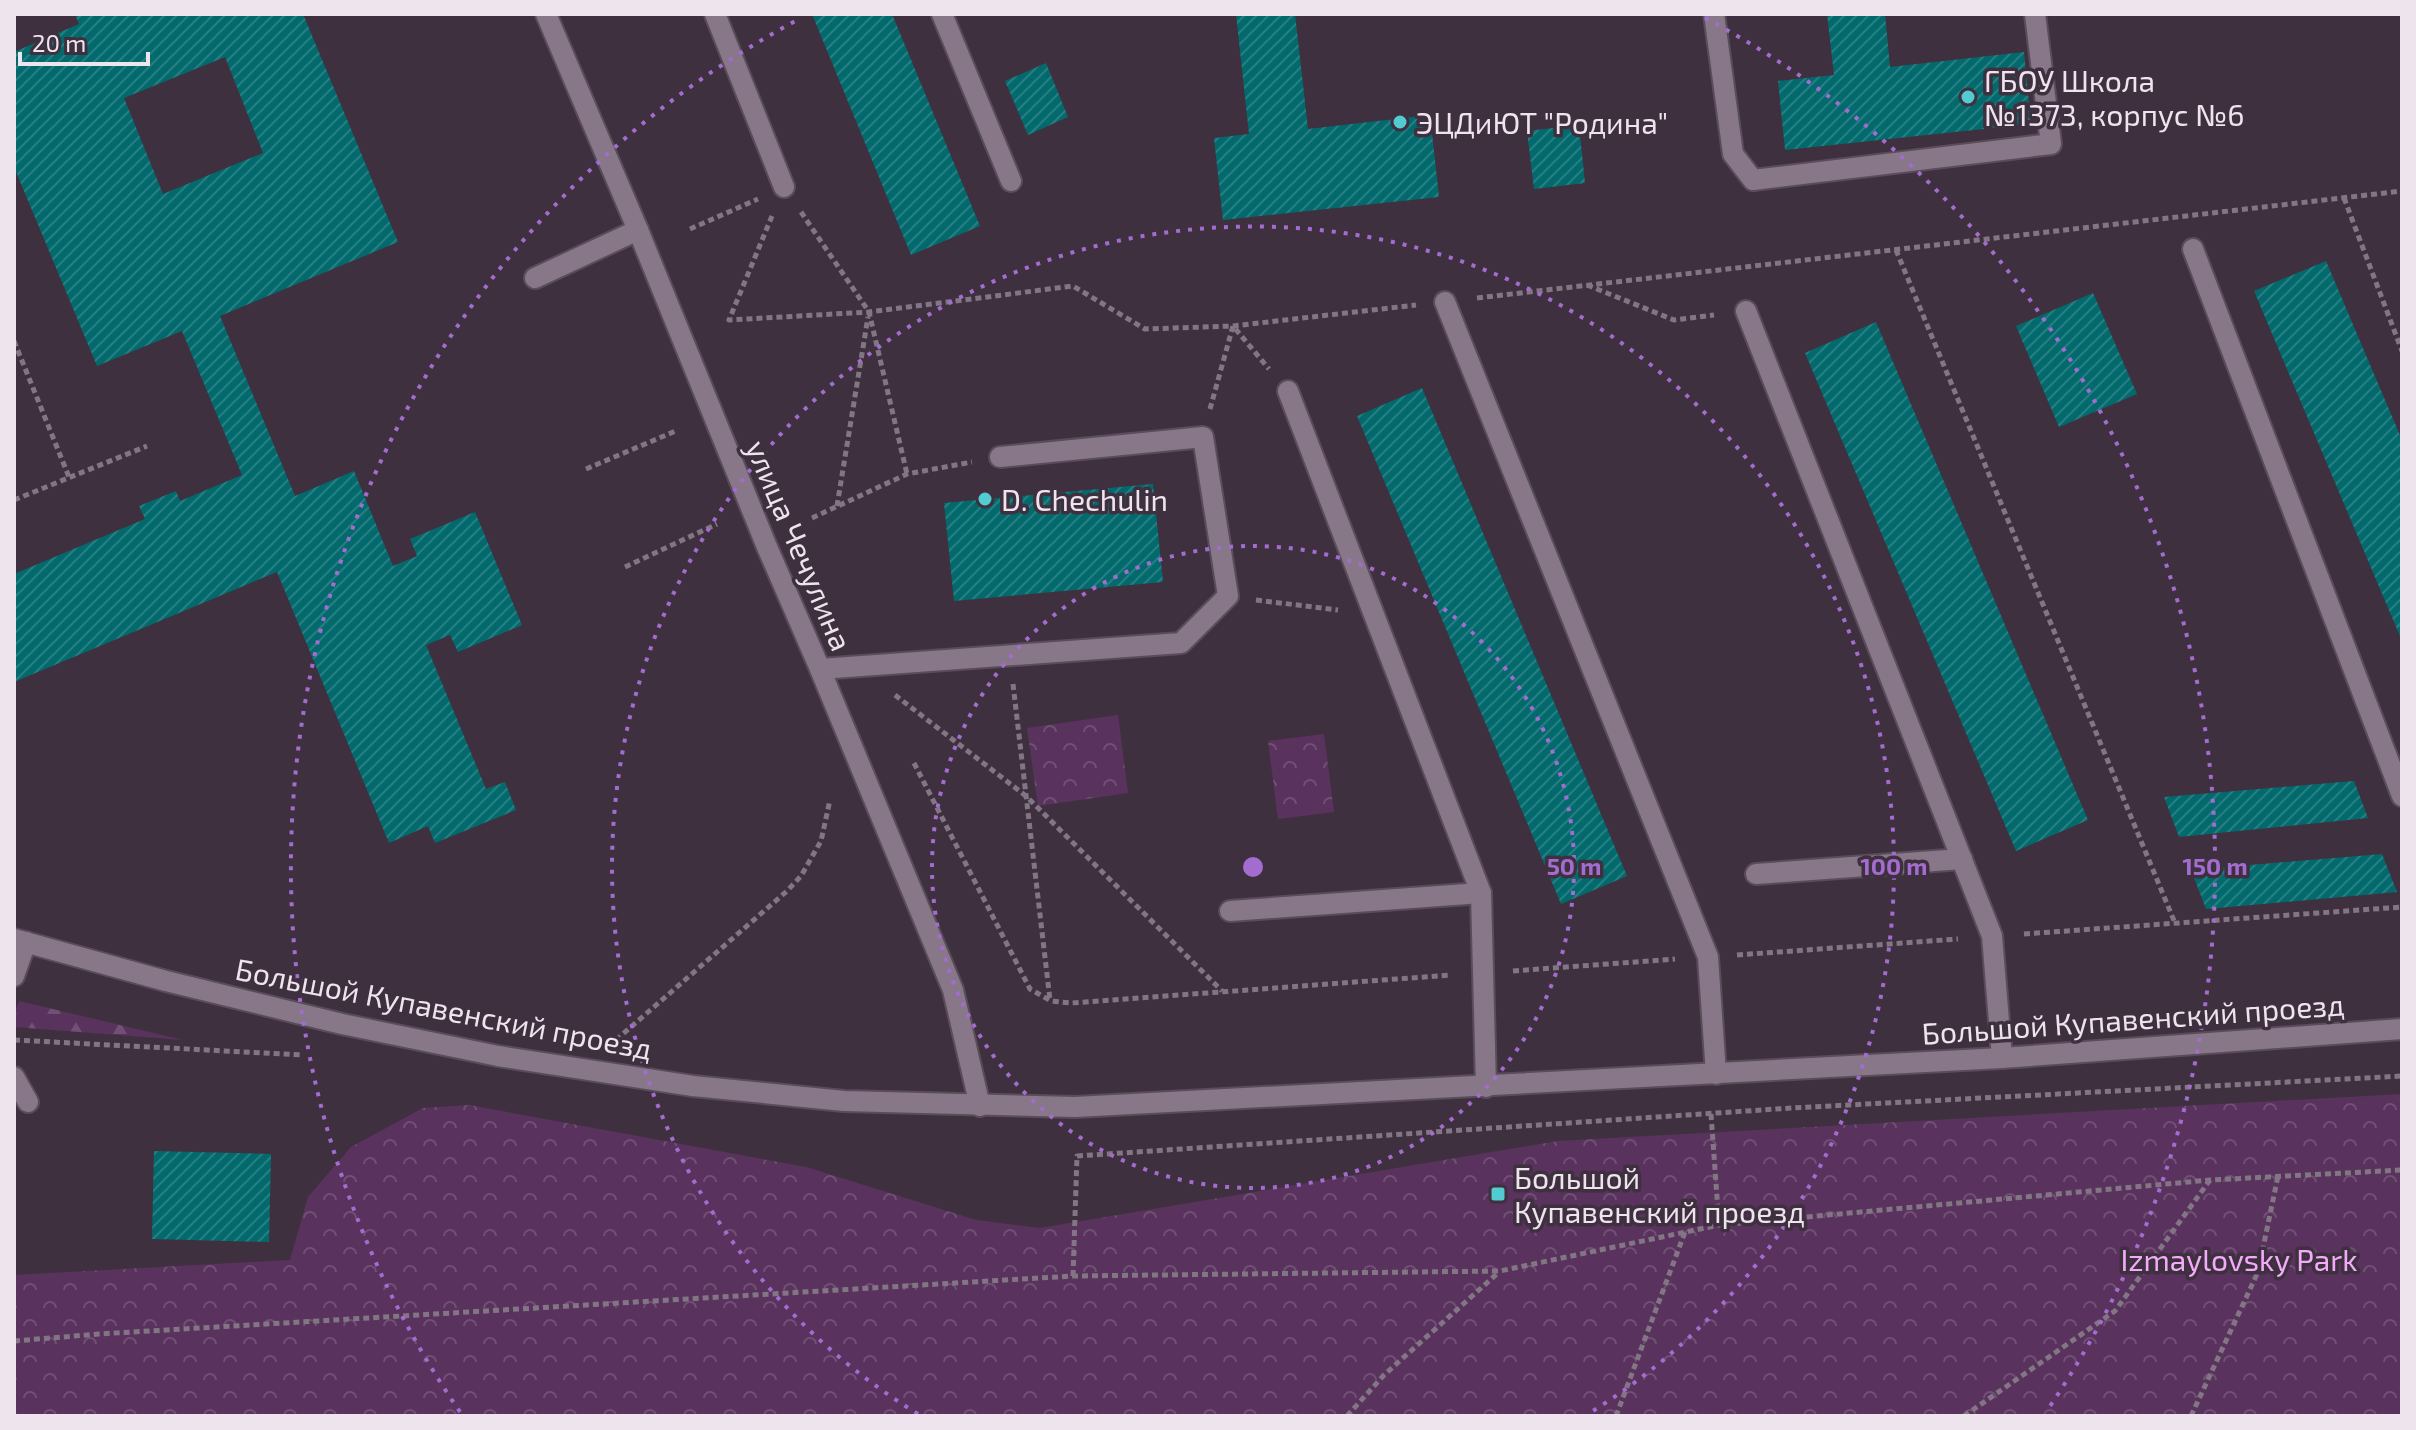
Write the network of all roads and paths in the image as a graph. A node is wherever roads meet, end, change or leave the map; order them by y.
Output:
1 (546, 14) edge
2 (715, 14) edge
3 (942, 14) edge
4 (1714, 14) edge
5 (2035, 14) edge
6 (1011, 181) dead end
7 (784, 187) junction
8 (2402, 191) edge
9 (2344, 198) junction
10 (690, 229) dead end
11 (638, 230) junction
12 (2193, 249) dead end
13 (1896, 250) junction
14 (1730, 269) junction
15 (535, 278) dead end
16 (1734, 280) dead end
17 (1587, 285) junction
18 (1445, 302) junction
19 (1746, 311) joint
20 (869, 312) junction
21 (1233, 326) junction
22 (14, 341) edge
23 (2402, 351) edge
24 (1288, 391) joint
25 (678, 430) dead end
26 (1203, 437) junction
27 (147, 446) dead end
28 (1000, 457) joint
29 (586, 469) dead end
30 (907, 474) junction
31 (69, 477) junction
32 (14, 500) edge
33 (837, 506) junction
34 (812, 518) dead end
35 (717, 524) dead end
36 (625, 567) dead end
37 (1228, 596) junction
38 (1374, 614) junction
39 (1010, 656) junction
40 (820, 669) junction
41 (894, 694) dead end
42 (914, 763) dead end
43 (1026, 796) junction
44 (2402, 796) edge
45 (830, 800) dead end
46 (1962, 859) junction
47 (1756, 874) dead end
48 (1481, 893) junction
49 (2402, 907) edge
50 (1230, 911) dead end
51 (2175, 923) junction
52 (1992, 936) junction
53 (20, 940) edge
54 (1708, 957) junction
55 (1483, 973) junction
56 (14, 976) edge
57 (1223, 992) junction
58 (1051, 1001) junction
59 (2402, 1029) edge
60 (14, 1040) edge
61 (616, 1040) dead end
62 (303, 1055) dead end
63 (2002, 1058) junction
64 (1716, 1074) junction
65 (2402, 1076) edge
66 (14, 1077) edge
67 (1486, 1087) junction
68 (28, 1102) dead end
69 (980, 1106) junction
70 (1711, 1114) junction
71 (2402, 1170) edge
72 (2278, 1176) junction
73 (2210, 1180) junction
74 (1719, 1225) junction
75 (1686, 1232) junction
76 (1500, 1271) junction
77 (1073, 1276) junction
78 (14, 1341) edge
79 (1347, 1416) edge
80 (1616, 1416) edge
81 (1964, 1416) edge
82 (2191, 1416) edge

1 - 11 main road, улица Чечулина
2 - 7 main road
3 - 6 main road
4 - 5 main road
7 - 10 path
7 - 20 path
7 - 20 path
8 - 9 path
9 - 13 path
9 - 23 path
11 - 15 main road
11 - 40 main road, улица Чечулина
12 - 44 main road
13 - 14 path
13 - 51 path
14 - 16 path
14 - 17 path
17 - 18 path
17 - 19 path
18 - 21 path
18 - 54 main road
19 - 46 main road
20 - 21 path
20 - 30 path
20 - 33 path
21 - 24 path
21 - 26 path
22 - 31 path
24 - 38 main road
25 - 29 path
26 - 28 main road
26 - 37 main road
27 - 31 path
28 - 30 path
30 - 33 path
31 - 32 path
33 - 34 path
35 - 36 path
37 - 38 path
37 - 39 main road
38 - 48 main road
39 - 40 main road
39 - 43 path
40 - 69 main road, улица Чечулина
41 - 43 path
42 - 58 path
43 - 57 path
43 - 58 path
45 - 61 path
46 - 47 main road
46 - 52 main road
48 - 50 main road
48 - 55 main road
49 - 51 path
51 - 52 path
52 - 54 path
52 - 63 main road
53 - 56 main road
53 - 69 main road, Большой Купавенский проезд
54 - 55 path
54 - 64 main road
55 - 57 path
55 - 67 main road
57 - 58 path
59 - 63 main road, Большой Купавенский проезд
60 - 62 path
63 - 64 main road, Большой Купавенский проезд
64 - 67 main road, Большой Купавенский проезд
65 - 70 path
66 - 68 main road
67 - 69 main road, Большой Купавенский проезд
70 - 74 path
70 - 77 path
71 - 72 path
72 - 73 path
72 - 82 path
73 - 74 path
73 - 81 path
74 - 75 path
75 - 76 path
75 - 80 path
76 - 77 path
76 - 79 path
77 - 78 path

